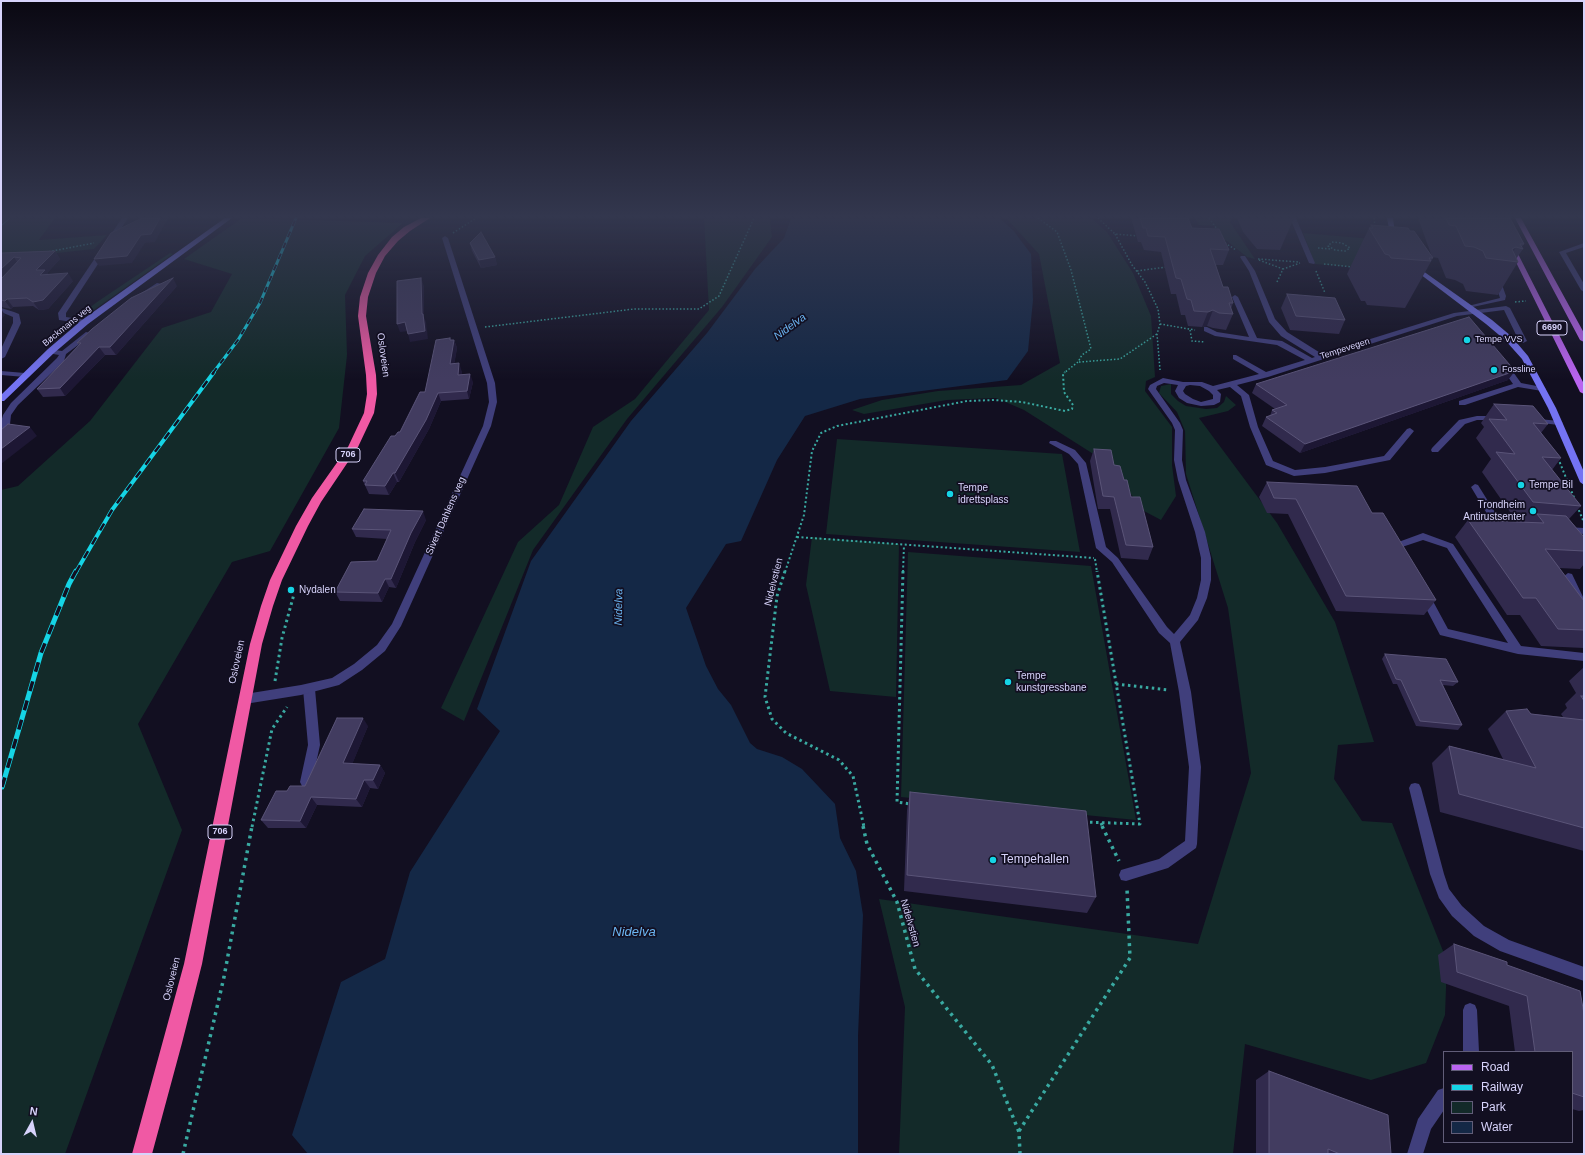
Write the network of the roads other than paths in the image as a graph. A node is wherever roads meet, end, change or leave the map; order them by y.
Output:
1 (90, 272) edge
2 (154, 272) edge
3 (373, 272) edge
4 (456, 272) edge
5 (1252, 272) edge
6 (1419, 272) edge
7 (1524, 272) edge
8 (1547, 272) edge
9 (1574, 272) edge
10 (1498, 282) edge
11 (159, 284) edge
12 (1584, 290) edge
13 (1236, 297) dead end
14 (138, 298) edge
15 (1, 310) edge
16 (1478, 312) junction
17 (1467, 313) junction
18 (86, 322) junction
19 (94, 330) edge
20 (1208, 330) road end
21 (1254, 339) junction
22 (1584, 340) edge
23 (1524, 341) dead end
24 (51, 351) junction
25 (63, 353) junction
26 (1321, 356) junction
27 (1497, 356) edge
28 (1, 357) edge
29 (1236, 357) dead end
30 (1311, 360) junction
31 (1, 373) edge
32 (25, 375) junction
33 (1264, 375) junction
34 (1183, 384) junction
35 (1231, 384) junction
36 (1518, 385) junction
37 (1542, 388) junction
38 (1212, 389) junction
39 (1584, 392) edge
40 (1, 399) edge
41 (1462, 403) dead end
42 (1507, 419) edge
43 (1522, 419) edge
44 (1559, 423) junction
45 (1410, 431) dead end
46 (1, 438) edge
47 (1053, 443) dead end
48 (1435, 450) dead end
49 (1584, 482) edge
50 (1475, 487) dead end
51 (1513, 526) edge
52 (1553, 529) edge
53 (1584, 531) edge
54 (1408, 566) edge
55 (1568, 577) edge
56 (1418, 586) edge
57 (1584, 610) edge
58 (1175, 641) junction
59 (1518, 650) junction
60 (1584, 657) edge
61 (305, 690) junction
62 (245, 699) junction
63 (306, 782) edge
64 (1414, 788) dead end
65 (1126, 875) road end
66 (1584, 974) edge
67 (1470, 1010) dead end
68 (1472, 1051) edge
69 (1443, 1097) edge
70 (142, 1154) edge
71 (1415, 1154) edge

1 - 18 street
2 - 18 street, Bøckmans veg
3 - 62 highway, Osloveien / 706
4 - 61 street, Sivert Dahlens veg
5 - 26 street
6 - 17 street
7 - 39 main road, 6690
8 - 22 main road, 6690
9 - 12 street
10 - 17 street
11 - 14 street
13 - 21 street
15 - 28 street
16 - 17 street, Tempevegen
16 - 23 street, Tempevegen
16 - 37 street
17 - 26 street, Tempevegen
18 - 24 street, Bøckmans veg
19 - 25 street
20 - 21 street
21 - 30 street
24 - 25 street
24 - 32 street, Bøckmans veg
25 - 46 street
26 - 30 street, Tempevegen
27 - 36 street
29 - 33 street
30 - 33 street, Tempevegen
31 - 32 street
32 - 40 street, Bøckmans veg
33 - 35 street, Tempevegen
34 - 38 street, Tempevegen
34 - 38 street
34 - 58 street, Tempevegen
35 - 38 street, Tempevegen
35 - 45 street
36 - 37 street
36 - 41 street
37 - 44 street
42 - 48 street
43 - 44 street
44 - 49 street
47 - 58 street
50 - 51 street
52 - 53 street
54 - 59 street
55 - 57 street
56 - 59 street
58 - 65 street
59 - 60 street
61 - 62 street, Sivert Dahlens veg
61 - 63 street
62 - 70 highway, Osloveien / 706
64 - 66 street
67 - 68 street
69 - 71 street

